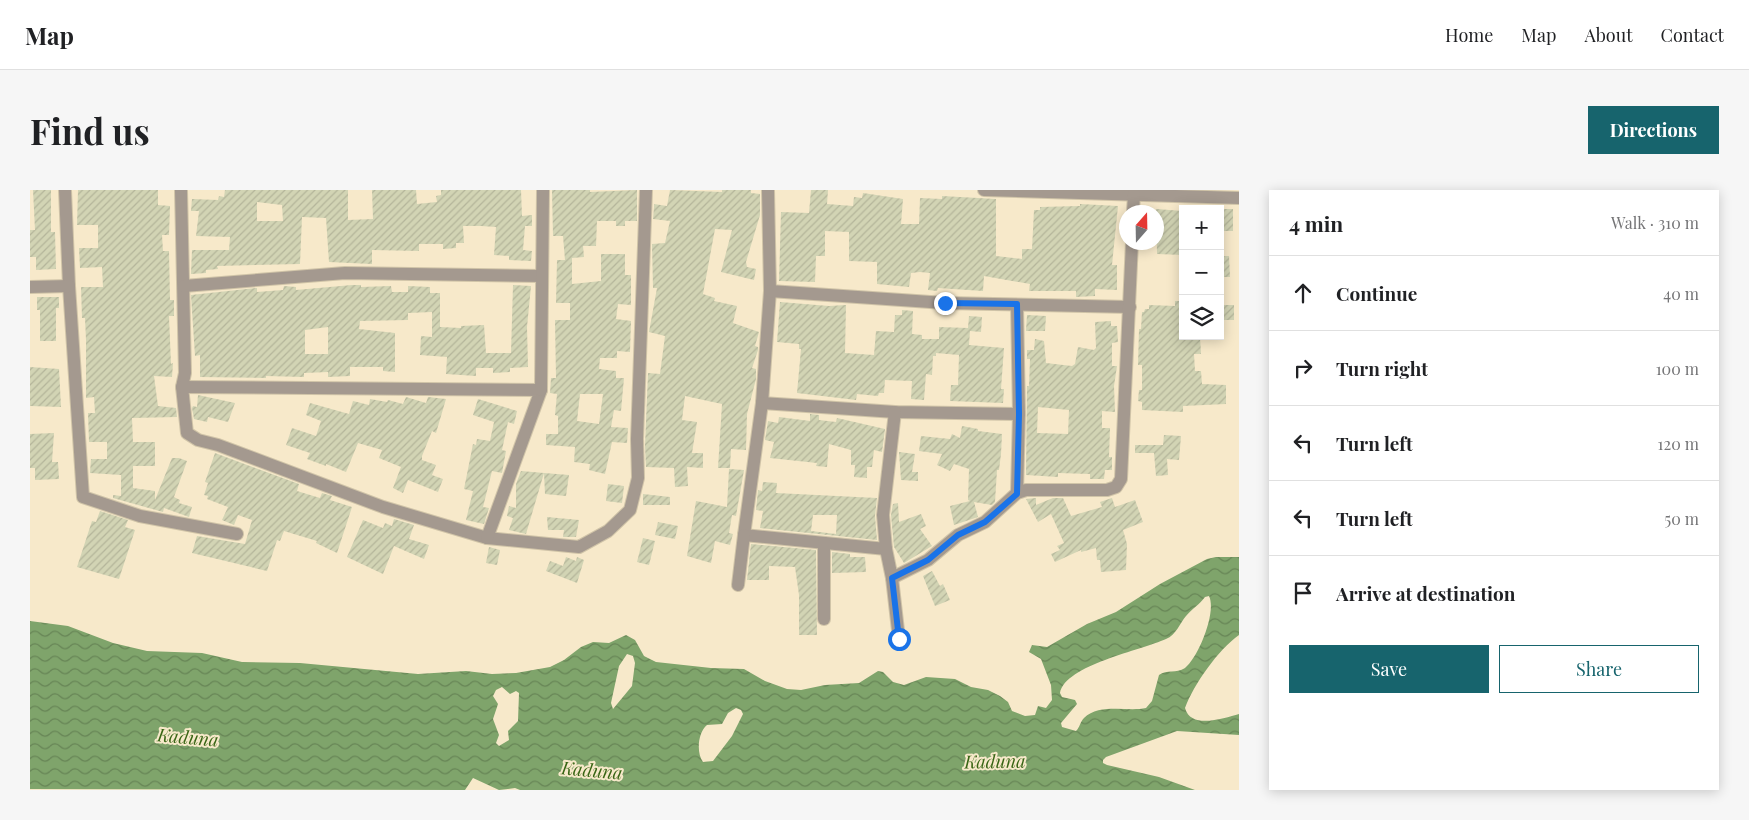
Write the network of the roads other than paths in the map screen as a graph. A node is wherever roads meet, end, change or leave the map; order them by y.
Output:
1 (65, 190) edge
2 (181, 190) edge
3 (542, 190) edge
4 (646, 190) edge
5 (768, 190) edge
6 (984, 190) edge
7 (1134, 194) junction
8 (1239, 198) edge
9 (1133, 205) edge
10 (1132, 250) edge
11 (542, 276) junction
12 (69, 286) junction
13 (184, 286) junction
14 (30, 287) edge
15 (770, 290) junction
16 (1017, 304) junction
17 (1130, 307) junction
18 (182, 387) junction
19 (541, 390) junction
20 (762, 403) junction
21 (895, 412) junction
22 (1019, 414) junction
23 (1017, 494) junction
24 (238, 534) dead end
25 (744, 535) junction
26 (487, 538) junction
27 (824, 543) junction
28 (886, 549) junction
29 (892, 578) junction
30 (738, 585) dead end
31 (824, 619) dead end
32 (899, 639) dead end

1 - 12 street
2 - 13 street
3 - 11 street
4 - 26 street
5 - 15 street
6 - 7 street
7 - 8 street
7 - 9 street
10 - 17 street
11 - 13 street
11 - 19 street
12 - 14 street
12 - 24 street
13 - 18 street
15 - 16 street
15 - 20 street
16 - 17 street
16 - 22 street
17 - 23 street
18 - 19 street
18 - 26 street
19 - 26 street
20 - 21 street
20 - 25 street
21 - 22 street
21 - 28 street
22 - 23 street
23 - 29 street
25 - 27 street
25 - 30 street
27 - 28 street
27 - 31 street
28 - 29 street
29 - 32 street

